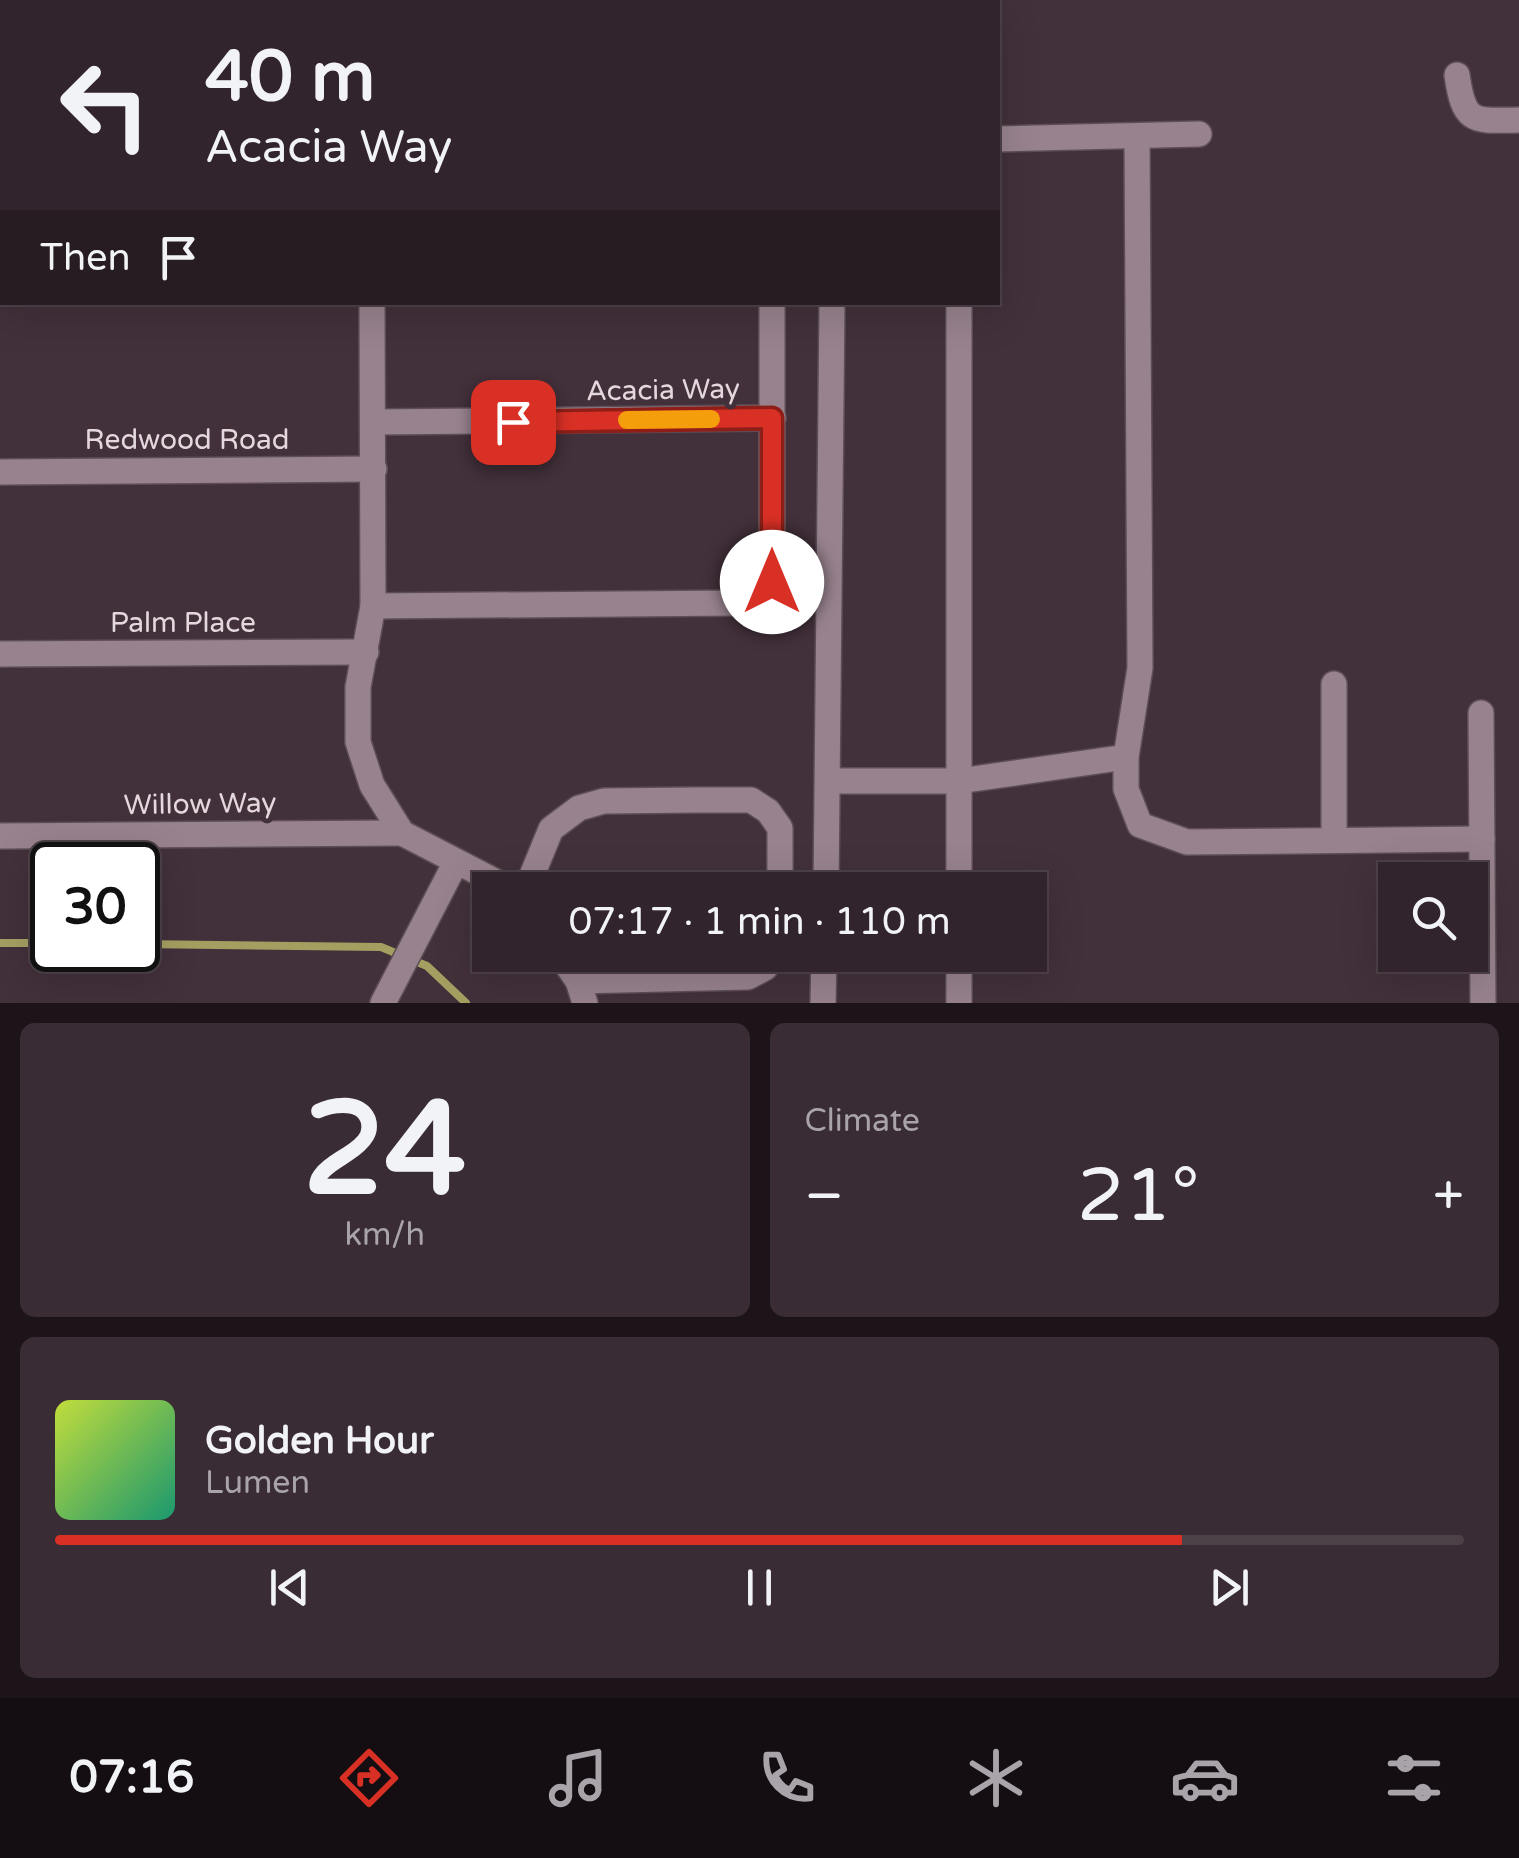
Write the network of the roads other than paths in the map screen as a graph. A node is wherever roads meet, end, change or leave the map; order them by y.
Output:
1 (1457, 75) dead end
2 (1519, 120) edge
3 (1199, 134) dead end
4 (1138, 136) junction
5 (1000, 139) edge
6 (372, 305) edge
7 (772, 305) edge
8 (832, 305) edge
9 (959, 305) edge
10 (772, 418) junction
11 (374, 422) junction
12 (374, 468) junction
13 (0, 472) edge
14 (374, 606) junction
15 (366, 652) junction
16 (0, 654) edge
17 (1334, 684) dead end
18 (1482, 713) dead end
19 (1126, 757) junction
20 (828, 781) junction
21 (959, 781) junction
22 (402, 832) junction
23 (0, 836) edge
24 (1482, 839) junction
25 (1334, 840) junction
26 (456, 862) junction
27 (476, 872) edge
28 (533, 872) edge
29 (780, 872) edge
30 (826, 872) edge
31 (959, 872) edge
32 (756, 972) edge
33 (824, 972) edge
34 (959, 972) edge
35 (582, 992) edge
36 (384, 1003) edge
37 (823, 1003) edge
38 (959, 1003) edge
39 (1483, 1003) edge

1 - 2 street
3 - 4 street
4 - 5 street
4 - 19 street
6 - 11 street
7 - 10 street
8 - 20 street
9 - 21 street
10 - 11 street, Acacia Way
10 - 14 street
11 - 12 street
12 - 13 street, Redwood Road
12 - 14 street
14 - 15 street
15 - 16 street, Palm Place
15 - 22 street
17 - 25 street
18 - 24 street
19 - 21 street
19 - 25 street
20 - 21 street
20 - 30 street
21 - 31 street
22 - 23 street, Willow Way
22 - 26 street
24 - 25 street
24 - 39 street
26 - 27 street
26 - 36 street
28 - 29 street
32 - 35 street
33 - 37 street
34 - 38 street

